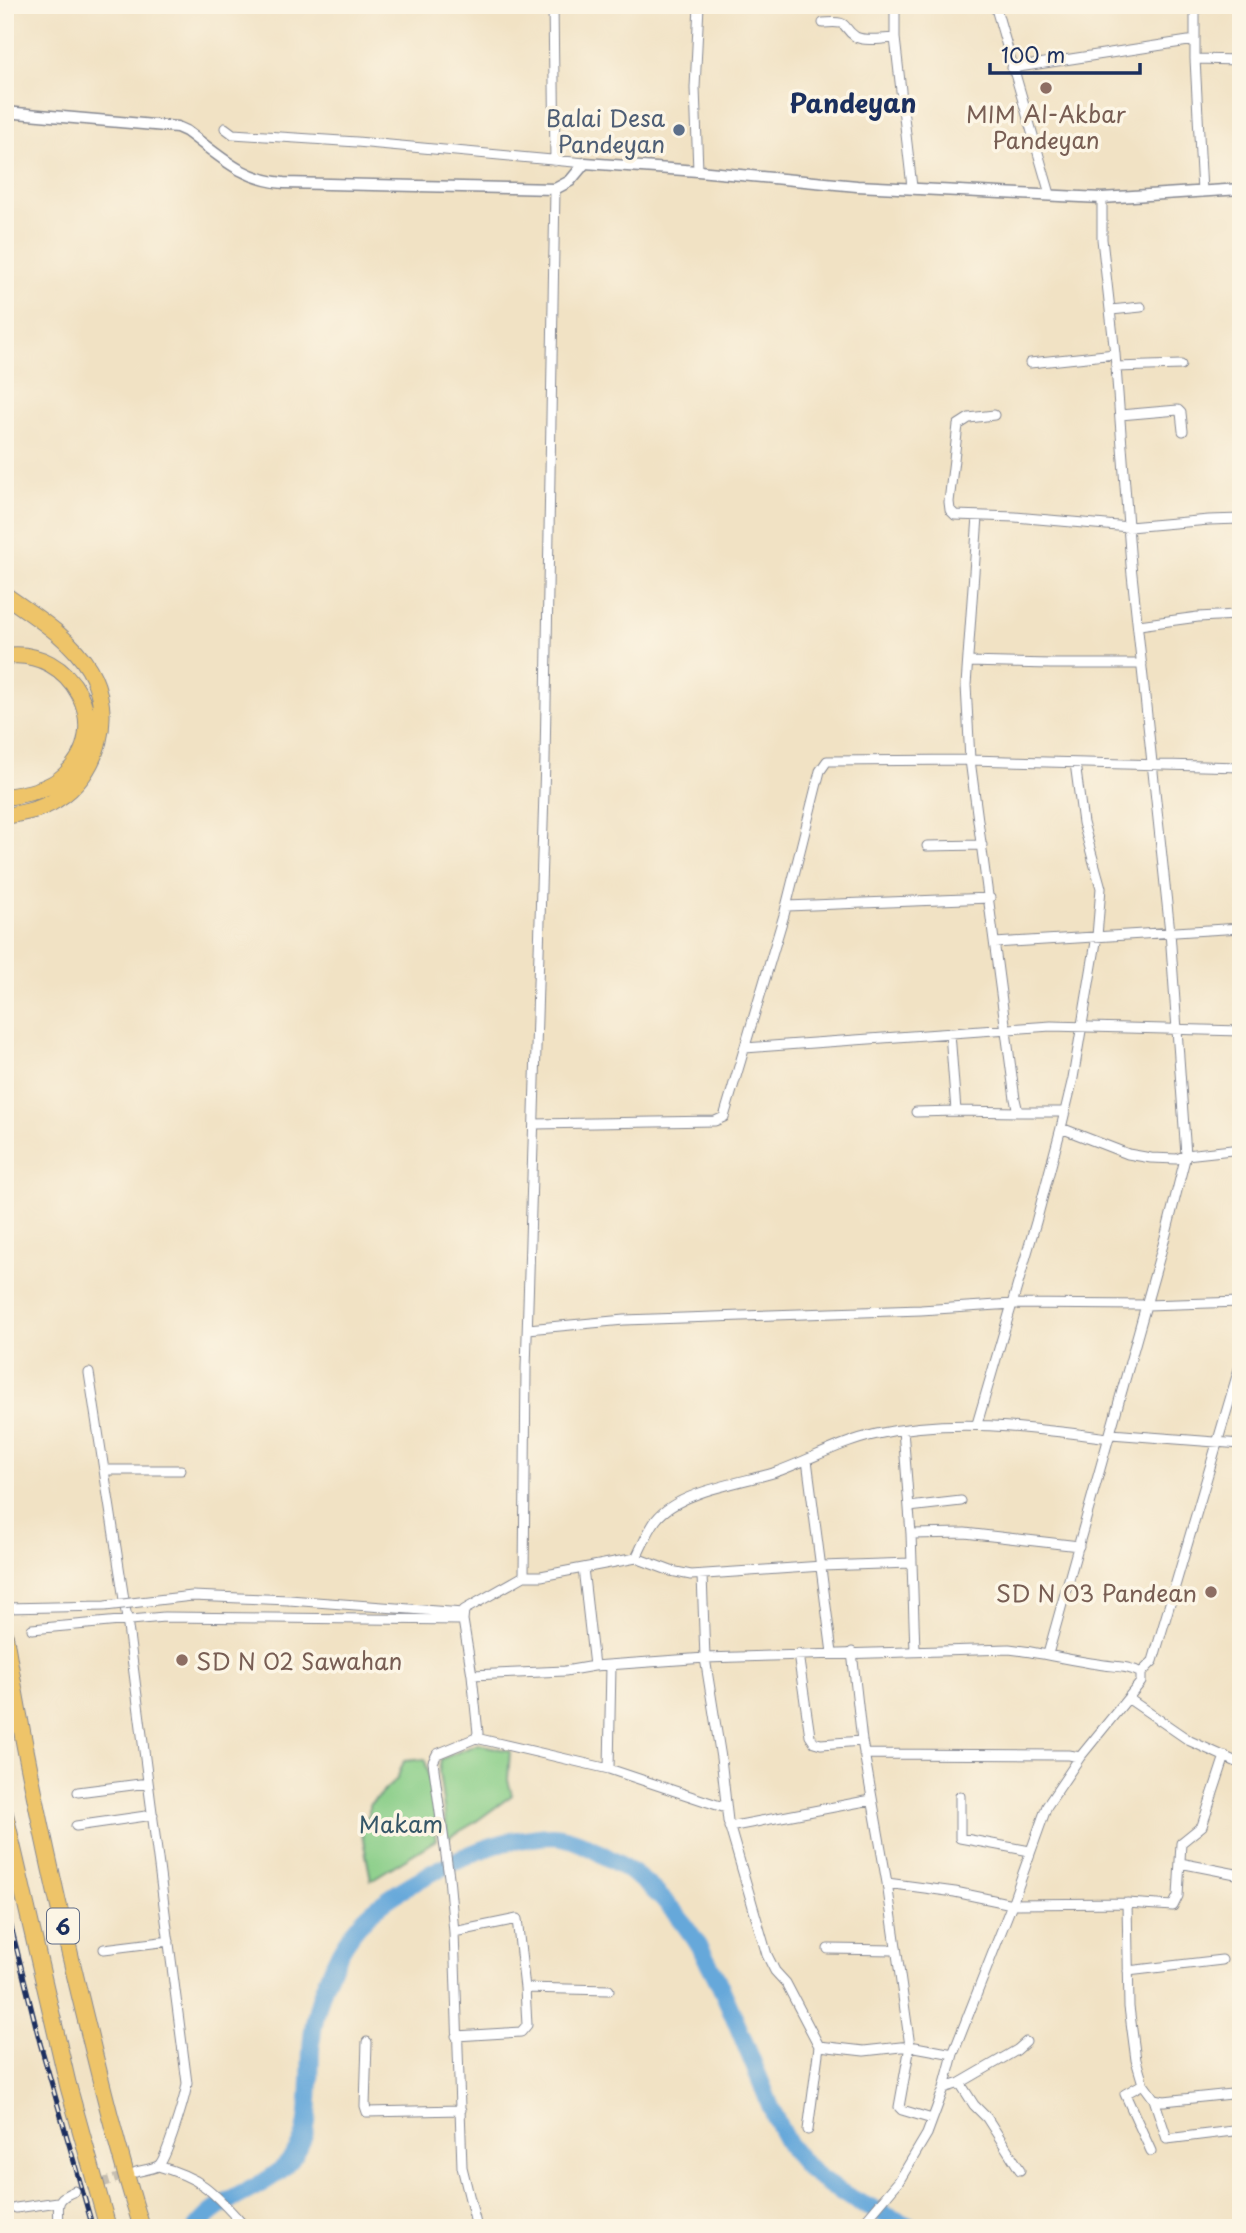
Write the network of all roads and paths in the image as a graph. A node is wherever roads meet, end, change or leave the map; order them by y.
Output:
1 (553, 5) edge
2 (699, 5) edge
3 (895, 5) edge
4 (995, 5) edge
5 (1195, 5) edge
6 (823, 23) dead end
7 (895, 38) junction
8 (1195, 40) junction
9 (1195, 59) junction
10 (1241, 60) edge
11 (1012, 68) junction
12 (5, 112) edge
13 (225, 128) dead end
14 (555, 160) junction
15 (585, 163) junction
16 (698, 171) junction
17 (912, 187) junction
18 (555, 189) junction
19 (1241, 189) edge
20 (1202, 192) junction
21 (1049, 194) junction
22 (1102, 198) junction
23 (1141, 307) dead end
24 (1111, 310) junction
25 (1115, 355) junction
26 (1030, 363) dead end
27 (1181, 365) dead end
28 (1115, 367) junction
29 (994, 415) dead end
30 (1120, 415) junction
31 (1183, 431) dead end
32 (978, 516) junction
33 (1241, 519) edge
34 (1129, 527) junction
35 (5, 594) edge
36 (1236, 615) dead end
37 (1139, 625) junction
38 (5, 656) edge
39 (968, 662) junction
40 (1142, 664) junction
41 (970, 760) junction
42 (1075, 763) junction
43 (1154, 764) junction
44 (1241, 767) edge
45 (5, 797) edge
46 (5, 816) edge
47 (982, 845) junction
48 (927, 846) dead end
49 (989, 898) junction
50 (787, 906) junction
51 (1241, 928) edge
52 (1170, 932) junction
53 (1097, 936) junction
54 (995, 943) junction
55 (1083, 1028) junction
56 (1005, 1029) junction
57 (1176, 1029) junction
58 (1241, 1031) edge
59 (950, 1033) junction
60 (745, 1048) junction
61 (956, 1111) junction
62 (916, 1112) dead end
63 (1017, 1112) junction
64 (1065, 1112) junction
65 (534, 1124) junction
66 (1061, 1128) junction
67 (1241, 1149) edge
68 (1186, 1155) junction
69 (1241, 1302) edge
70 (1013, 1304) junction
71 (1146, 1305) junction
72 (528, 1329) junction
73 (1241, 1362) edge
74 (89, 1373) dead end
75 (977, 1424) junction
76 (903, 1430) junction
77 (1110, 1436) junction
78 (1218, 1443) junction
79 (1241, 1444) edge
80 (807, 1460) junction
81 (104, 1470) junction
82 (181, 1470) dead end
83 (961, 1501) dead end
84 (909, 1507) junction
85 (911, 1534) junction
86 (1079, 1546) junction
87 (636, 1558) junction
88 (911, 1563) junction
89 (822, 1566) junction
90 (583, 1568) junction
91 (702, 1575) junction
92 (524, 1576) junction
93 (5, 1608) edge
94 (463, 1617) junction
95 (127, 1619) junction
96 (32, 1629) dead end
97 (5, 1636) edge
98 (915, 1651) junction
99 (852, 1652) junction
100 (832, 1653) junction
101 (798, 1654) junction
102 (1048, 1654) junction
103 (705, 1658) junction
104 (611, 1665) junction
105 (594, 1666) junction
106 (1141, 1673) junction
107 (472, 1675) junction
108 (1129, 1699) junction
109 (476, 1738) junction
110 (862, 1741) junction
111 (864, 1754) junction
112 (1225, 1756) junction
113 (1080, 1757) junction
114 (1241, 1764) edge
115 (609, 1769) junction
116 (148, 1783) junction
117 (78, 1792) dead end
118 (960, 1796) dead end
119 (871, 1800) junction
120 (726, 1808) junction
121 (5, 1814) edge
122 (153, 1815) junction
123 (76, 1826) dead end
124 (729, 1827) junction
125 (1030, 1850) junction
126 (1180, 1863) junction
127 (1241, 1875) edge
128 (887, 1883) junction
129 (1127, 1903) junction
130 (1012, 1904) junction
131 (454, 1932) junction
132 (169, 1941) junction
133 (104, 1949) dead end
134 (828, 1949) dead end
135 (895, 1950) junction
136 (1222, 1960) dead end
137 (1128, 1971) junction
138 (525, 1988) junction
139 (609, 1990) dead end
140 (456, 2036) junction
141 (367, 2042) dead end
142 (1026, 2042) dead end
143 (819, 2046) junction
144 (910, 2046) junction
145 (953, 2054) junction
146 (960, 2083) junction
147 (1143, 2084) junction
148 (944, 2088) junction
149 (1241, 2094) edge
150 (1154, 2099) junction
151 (461, 2110) junction
152 (932, 2119) junction
153 (808, 2130) dead end
154 (1241, 2130) edge
155 (1151, 2151) dead end
156 (158, 2166) junction
157 (1020, 2170) dead end
158 (136, 2172) tunnel mouth
159 (75, 2191) tunnel mouth
160 (58, 2202) junction
161 (16, 2208) dead end
162 (140, 2220) edge
163 (244, 2225) edge
164 (58, 2228) edge
165 (108, 2228) edge
166 (477, 2228) edge
167 (859, 2228) edge

1 - 14 street
2 - 16 street
3 - 7 street
4 - 11 street
5 - 8 street
6 - 7 street
7 - 17 street
8 - 9 street
8 - 11 street
9 - 10 street
9 - 20 street
11 - 21 street
12 - 18 street
13 - 14 street
14 - 15 street
15 - 16 street
15 - 18 street
16 - 17 street
17 - 21 street
18 - 65 street
19 - 20 street
20 - 22 street
21 - 22 street
22 - 24 street
23 - 24 street
24 - 25 street
25 - 26 street
25 - 28 street
27 - 28 street
28 - 30 street
29 - 32 street
30 - 31 street
30 - 34 street
32 - 34 street
32 - 39 street
33 - 34 street
34 - 37 street
35 - 46 highway
36 - 37 street
37 - 40 street
38 - 45 highway
39 - 40 street
39 - 41 street
40 - 43 street
41 - 42 street
41 - 47 street
41 - 50 street
42 - 43 street
42 - 53 street
43 - 44 street
43 - 52 street
47 - 48 street
47 - 49 street
49 - 50 street
49 - 54 street
50 - 60 street
51 - 52 street
52 - 53 street
52 - 57 street
53 - 54 street
53 - 55 street
54 - 56 street
55 - 56 street
55 - 57 street
55 - 64 street
56 - 59 street
56 - 63 street
57 - 58 street
57 - 68 street
59 - 60 street
59 - 61 street
60 - 65 street
61 - 62 street
61 - 63 street
63 - 64 street
64 - 66 street
65 - 72 street
66 - 68 street
66 - 70 street
67 - 68 street
68 - 71 street
69 - 71 street
70 - 71 street
70 - 72 street
70 - 75 street
71 - 77 street
72 - 92 street
73 - 78 street
74 - 81 street
75 - 76 street
75 - 77 street
76 - 80 street
76 - 84 street
77 - 78 street
77 - 86 street
78 - 79 street
78 - 106 street
80 - 87 street
80 - 89 street
81 - 82 street
81 - 95 street
83 - 84 street
84 - 85 street
85 - 86 street
85 - 88 street
86 - 102 street
87 - 90 street
87 - 91 street
88 - 89 street
88 - 98 street
89 - 91 street
89 - 100 street
90 - 92 street
90 - 105 street
91 - 103 street
92 - 94 street
93 - 94 street, bridge
94 - 95 street
94 - 107 street
95 - 96 street
95 - 116 street
97 - 162 highway, 6
98 - 99 street
98 - 102 street
99 - 100 street
99 - 110 street
100 - 101 street
101 - 103 street
101 - 110 street
102 - 106 street
103 - 104 street
103 - 120 street
104 - 105 street
104 - 115 street
105 - 107 street
106 - 108 street
107 - 109 street
108 - 112 street
108 - 113 street
109 - 115 street
109 - 131 street
110 - 111 street
111 - 113 street
111 - 119 street
112 - 114 street
112 - 126 street
113 - 125 street
115 - 120 street
116 - 117 street
116 - 122 street
118 - 125 street
119 - 124 street
119 - 128 street
120 - 124 street
121 - 165 highway, 6
122 - 123 street
122 - 132 street
124 - 143 street
125 - 130 street
126 - 127 street
126 - 129 street
128 - 130 street
128 - 135 street
129 - 130 street
129 - 137 street
130 - 145 street
131 - 138 street
131 - 140 street
132 - 133 street
132 - 156 street
134 - 135 street
135 - 144 street
136 - 137 street
137 - 147 street
138 - 139 street
138 - 140 street
140 - 151 street
141 - 151 street
142 - 146 street
143 - 144 street
143 - 153 street
144 - 145 street
144 - 152 street
145 - 148 street
146 - 148 street
146 - 157 street
147 - 150 street
147 - 155 street
148 - 152 street
149 - 150 street
150 - 154 street
151 - 166 street
152 - 167 street
156 - 158 street
156 - 163 street
159 - 160 street
160 - 161 street
160 - 164 street

